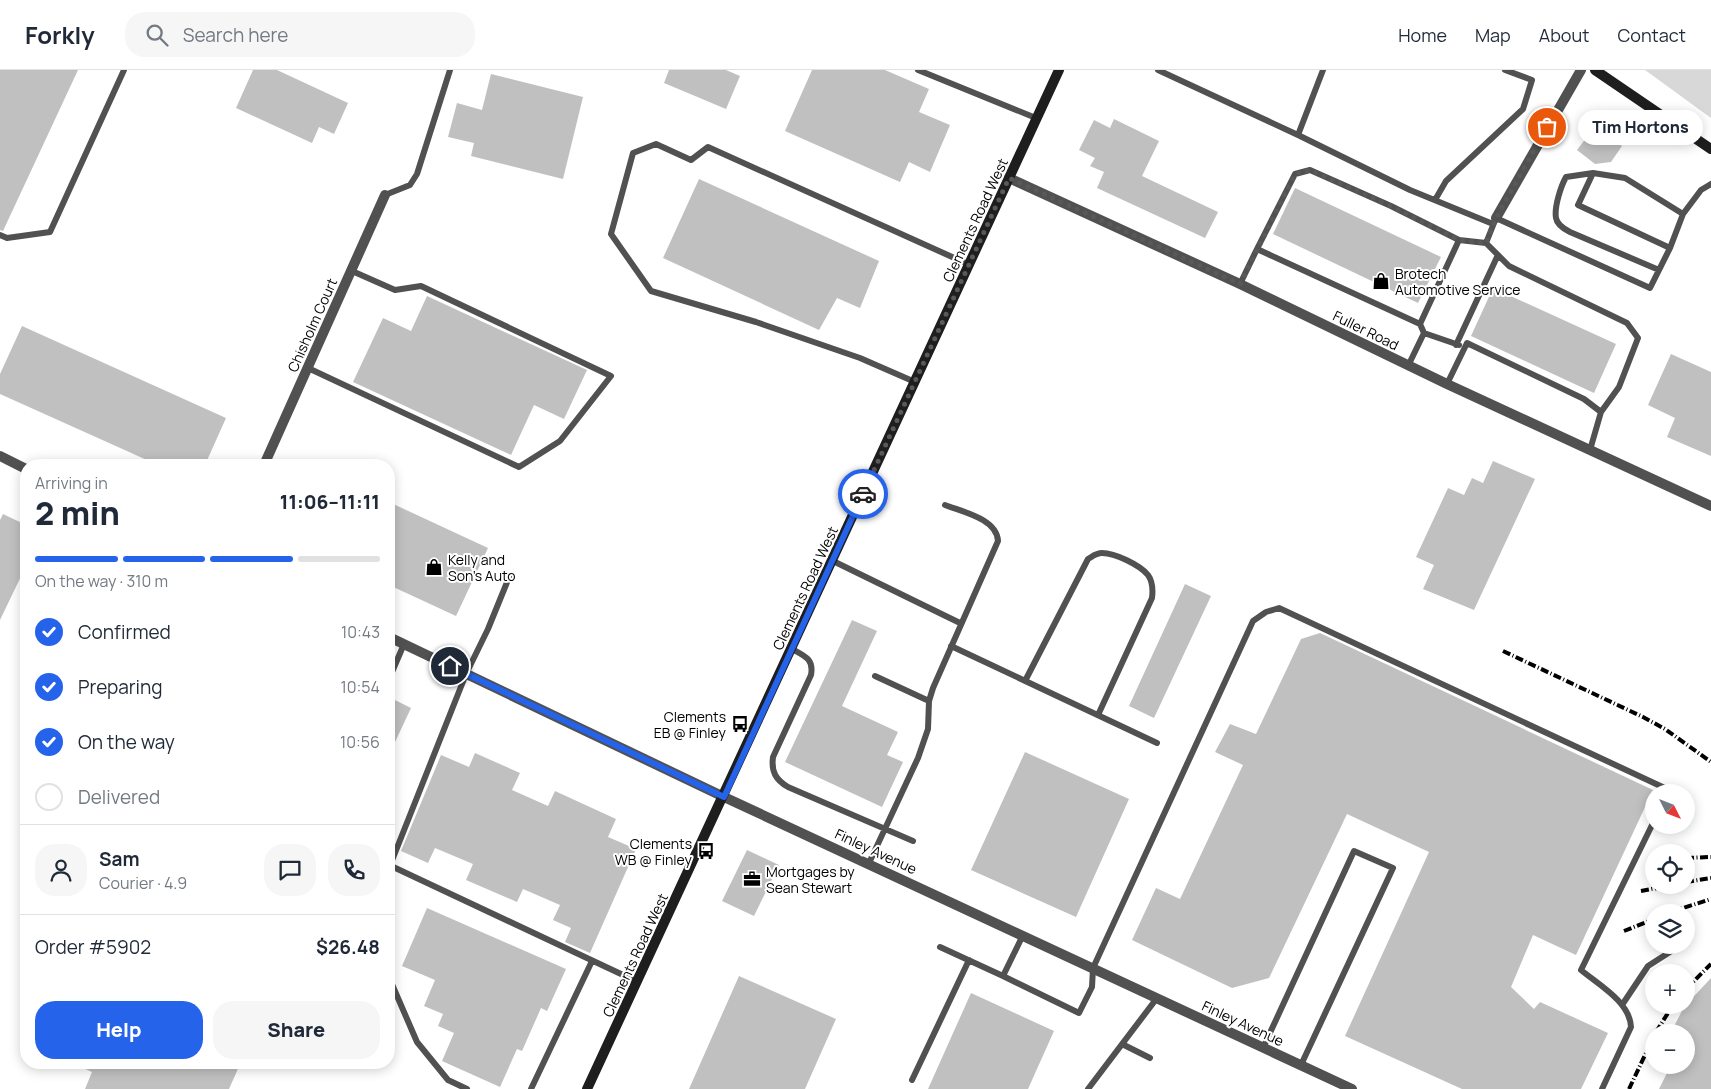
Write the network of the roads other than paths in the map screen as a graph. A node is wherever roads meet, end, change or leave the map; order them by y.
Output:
1 (124, 70) edge
2 (450, 70) edge
3 (918, 70) edge
4 (1059, 70) edge
5 (1158, 70) edge
6 (1322, 70) edge
7 (1505, 70) edge
8 (1581, 70) edge
9 (1595, 70) edge
10 (1036, 118) junction
11 (1298, 134) junction
12 (1711, 149) edge
13 (1592, 173) junction
14 (1009, 178) junction
15 (1711, 184) edge
16 (386, 195) joint
17 (1435, 200) junction
18 (1683, 214) junction
19 (1495, 221) junction
20 (0, 235) edge
21 (1459, 240) junction
22 (1486, 243) junction
23 (1670, 248) junction
24 (1257, 249) junction
25 (1498, 257) junction
26 (970, 265) junction
27 (352, 270) junction
28 (1659, 270) junction
29 (1240, 284) junction
30 (1420, 324) junction
31 (1424, 333) junction
32 (1467, 343) junction
33 (1456, 345) junction
34 (1408, 366) junction
35 (308, 368) junction
36 (915, 382) junction
37 (1448, 384) junction
38 (1601, 412) junction
39 (1590, 450) junction
40 (0, 456) edge
41 (267, 459) edge
42 (20, 466) edge
43 (946, 505) dead end
44 (1711, 506) edge
45 (833, 561) junction
46 (510, 575) dead end
47 (960, 623) junction
48 (395, 640) edge
49 (404, 644) junction
50 (951, 646) junction
51 (792, 648) junction
52 (395, 666) edge
53 (466, 674) junction
54 (875, 676) dead end
55 (1025, 681) junction
56 (929, 700) junction
57 (1098, 715) junction
58 (1157, 743) dead end
59 (1656, 784) edge
60 (724, 797) junction
61 (885, 829) junction
62 (1648, 834) edge
63 (913, 841) dead end
64 (395, 852) edge
65 (870, 863) junction
66 (395, 870) edge
67 (1023, 935) junction
68 (940, 947) dead end
69 (1666, 954) edge
70 (968, 960) junction
71 (592, 961) junction
72 (1093, 968) junction
73 (1003, 976) junction
74 (638, 982) junction
75 (395, 991) edge
76 (1157, 998) junction
77 (1622, 1005) junction
78 (1122, 1044) junction
79 (1263, 1048) junction
80 (1150, 1058) dead end
81 (1302, 1065) junction
82 (912, 1080) dead end
83 (1340, 1086) edge
84 (467, 1089) edge
85 (531, 1089) edge
86 (587, 1089) edge
87 (1088, 1089) edge
88 (1352, 1089) edge
89 (1602, 1089) edge

1 - 20 lane
2 - 16 lane
3 - 10 lane
4 - 10 street, Clements Road West
5 - 11 lane
6 - 11 lane
7 - 17 lane
8 - 19 street
9 - 12 street
10 - 14 street, Clements Road West
11 - 17 lane
13 - 18 lane
13 - 23 lane
13 - 28 lane
14 - 26 street, Clements Road West
14 - 29 street, Fuller Road
15 - 18 lane
16 - 27 street, Chisholm Court
17 - 19 lane
18 - 23 lane
19 - 22 lane
19 - 28 lane
21 - 22 lane
21 - 24 lane
21 - 30 lane
22 - 25 lane
23 - 28 lane
24 - 29 lane
24 - 30 lane
25 - 33 lane
25 - 38 lane
26 - 36 street, Clements Road West
26 - 36 lane
27 - 35 street, Chisholm Court
27 - 35 lane
29 - 34 street, Fuller Road
30 - 31 lane
31 - 33 lane
31 - 34 lane
32 - 33 lane
32 - 37 lane
32 - 38 lane
34 - 37 street, Fuller Road
35 - 41 street, Chisholm Court
36 - 45 street, Clements Road West
37 - 39 street, Fuller Road
38 - 39 lane
39 - 44 street, Fuller Road
40 - 42 street
43 - 47 lane
45 - 47 lane
45 - 51 street, Clements Road West
46 - 53 lane
47 - 50 lane
48 - 49 street, Finley Avenue
49 - 52 lane
49 - 53 street, Finley Avenue
50 - 55 lane
50 - 56 lane
51 - 60 street, Clements Road West
51 - 61 lane
53 - 60 street, Finley Avenue
53 - 64 lane
54 - 56 lane
55 - 57 lane
55 - 57 lane
56 - 61 lane
57 - 58 lane
59 - 72 lane
60 - 65 street, Finley Avenue
60 - 74 street, Clements Road West
61 - 63 lane
61 - 65 lane
62 - 77 lane
65 - 67 street, Finley Avenue
66 - 71 lane
67 - 72 street, Finley Avenue
67 - 73 lane
68 - 70 lane
69 - 77 lane
70 - 73 lane
70 - 82 lane
71 - 74 lane
71 - 85 lane
72 - 73 lane
72 - 76 street, Finley Avenue
74 - 86 street, Clements Road West
75 - 84 lane
76 - 78 lane
76 - 79 street, Finley Avenue
77 - 89 lane
78 - 80 lane
78 - 87 lane
79 - 81 street, Finley Avenue
79 - 81 lane
81 - 83 street, Finley Avenue
83 - 88 street, Finley Avenue

